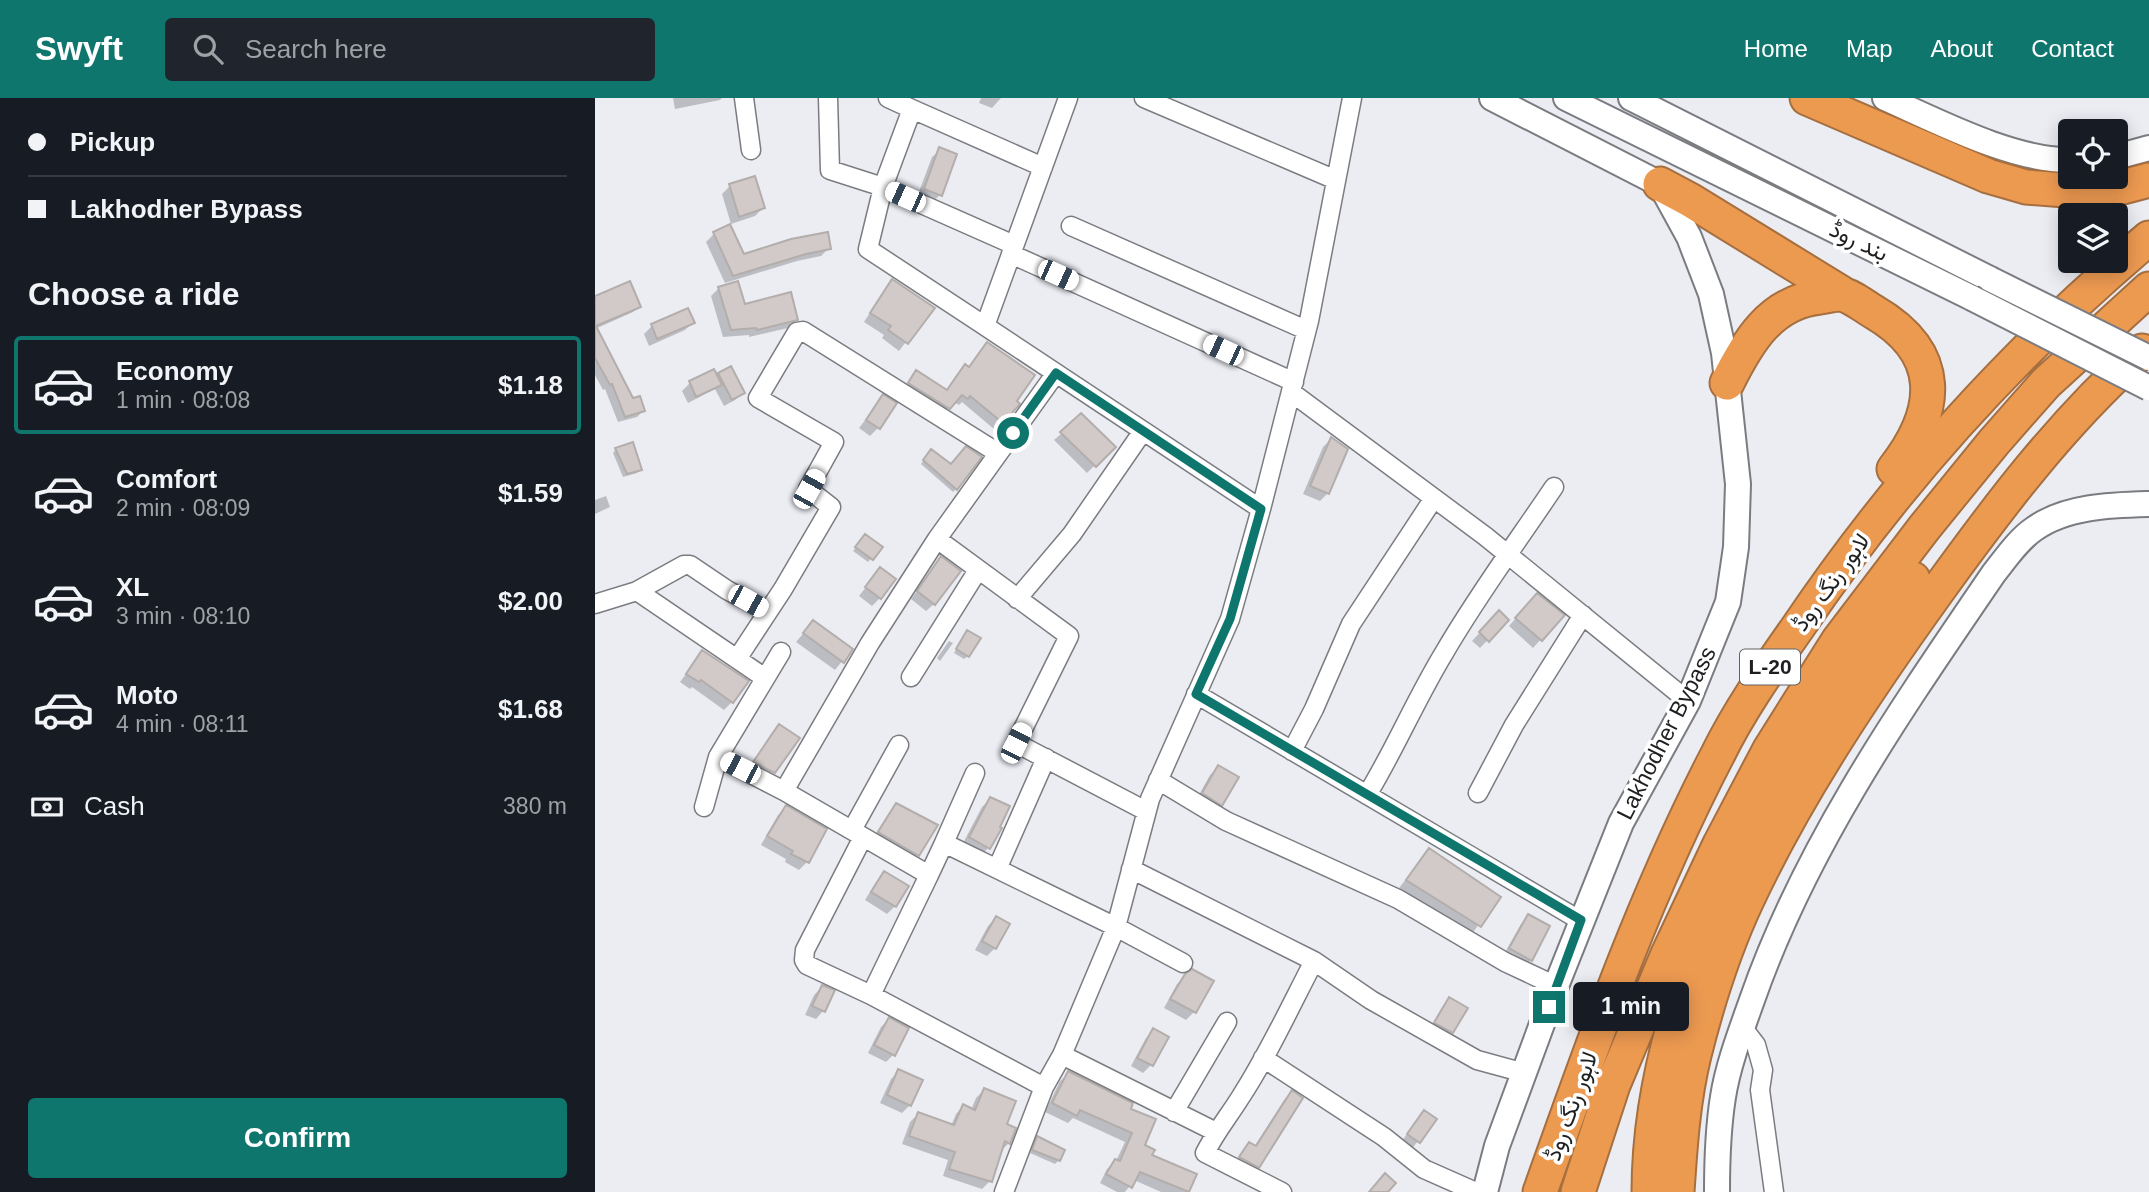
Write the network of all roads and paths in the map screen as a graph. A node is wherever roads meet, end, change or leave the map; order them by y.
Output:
1 (744, 98) edge
2 (828, 98) edge
3 (888, 98) edge
4 (1067, 98) edge
5 (1144, 98) edge
6 (1352, 98) edge
7 (1492, 98) edge
8 (1566, 98) edge
9 (1631, 98) edge
10 (1807, 98) edge
11 (1885, 98) edge
12 (912, 109) junction
13 (2149, 148) edge
14 (751, 150) dead end
15 (2128, 154) edge
16 (2058, 158) edge
17 (1043, 167) junction
18 (1336, 180) junction
19 (2149, 180) edge
20 (1660, 184) junction
21 (883, 187) junction
22 (1071, 226) dead end
23 (2149, 238) edge
24 (1013, 249) junction
25 (2149, 289) edge
26 (1843, 294) junction
27 (985, 326) junction
28 (1306, 330) junction
29 (2149, 345) edge
30 (2149, 358) edge
31 (1056, 373) junction
32 (1727, 383) junction
33 (1292, 387) junction
34 (2149, 388) edge
35 (1143, 431) junction
36 (1994, 442) junction
37 (998, 453) junction
38 (1554, 487) dead end
39 (1434, 498) junction
40 (2149, 504) edge
41 (1261, 509) junction
42 (937, 539) junction
43 (1508, 555) junction
44 (978, 570) junction
45 (637, 591) junction
46 (1017, 598) junction
47 (595, 604) edge
48 (768, 612) junction
49 (1583, 614) junction
50 (781, 652) dead end
51 (737, 659) junction
52 (911, 677) dead end
53 (765, 678) junction
54 (1196, 694) junction
55 (1688, 701) junction
56 (899, 745) dead end
57 (1292, 751) junction
58 (718, 757) junction
59 (1046, 758) junction
60 (975, 773) dead end
61 (1158, 780) junction
62 (783, 791) junction
63 (1478, 793) dead end
64 (1367, 795) junction
65 (704, 807) dead end
66 (1146, 811) junction
67 (857, 834) junction
68 (944, 843) junction
69 (997, 869) junction
70 (1131, 869) junction
71 (929, 875) junction
72 (1581, 920) junction
73 (1116, 927) junction
74 (1314, 961) junction
75 (1183, 962) dead end
76 (1556, 986) junction
77 (871, 996) junction
78 (1605, 1011) junction
79 (1227, 1022) dead end
80 (1743, 1028) junction
81 (1062, 1055) junction
82 (1263, 1058) junction
83 (1583, 1072) junction
84 (1525, 1073) junction
85 (1044, 1087) junction
86 (1174, 1112) junction
87 (1216, 1132) junction
88 (1005, 1192) edge
89 (1282, 1192) edge
90 (1476, 1192) edge
91 (1485, 1192) edge
92 (1517, 1192) edge
93 (1540, 1192) edge
94 (1578, 1192) edge
95 (1649, 1192) edge
96 (1677, 1192) edge
97 (1717, 1192) edge
98 (1774, 1192) edge

1 - 14 street
2 - 21 street
3 - 12 street
4 - 17 street
5 - 18 street
6 - 18 street
7 - 20 main road
8 - 34 main road, بند روڈ, bridge
9 - 30 main road, بند روڈ, bridge
10 - 19 highway
11 - 16 main road
12 - 17 street
12 - 21 street
13 - 15 main road
17 - 24 street
18 - 28 street
20 - 26 highway
20 - 32 main road, Lakhodher Bypass
21 - 24 street
21 - 27 street
22 - 28 street
23 - 78 highway, لاہور رنگ روڈ / L-20
24 - 27 street
24 - 33 street
25 - 36 highway, لاہور رنگ روڈ / L-20
26 - 32 highway
26 - 78 highway
27 - 31 street
28 - 33 street
29 - 96 highway
31 - 35 street
31 - 37 street
32 - 55 main road, Lakhodher Bypass
33 - 39 street
33 - 41 street
35 - 41 street
35 - 46 street
36 - 94 highway, لاہور رنگ روڈ / L-20
36 - 95 highway
37 - 42 street
37 - 48 street
38 - 43 street
39 - 43 street
39 - 57 street
40 - 80 main road
41 - 54 street
42 - 44 street
42 - 62 street
43 - 49 street
43 - 64 street
44 - 46 street
44 - 52 street
45 - 47 street
45 - 48 street
45 - 51 street
46 - 59 street
48 - 51 street
49 - 55 street
49 - 63 street
50 - 53 street
51 - 53 street
53 - 58 street
54 - 57 street
54 - 61 street
55 - 72 main road, Lakhodher Bypass
56 - 67 street
57 - 64 street
58 - 62 street
58 - 65 street
59 - 66 street
59 - 69 street
60 - 68 street
61 - 66 street
61 - 76 street
62 - 67 street
64 - 72 street
66 - 70 street
67 - 71 street
67 - 77 street
68 - 69 street
68 - 71 street
69 - 73 street
70 - 73 street
70 - 74 street
71 - 77 street
72 - 76 main road, Lakhodher Bypass
73 - 75 street
73 - 81 street
74 - 82 street
74 - 84 street
76 - 84 main road, Lakhodher Bypass
77 - 85 street
78 - 83 highway, لاہور رنگ روڈ / L-20
79 - 86 street
80 - 97 main road
80 - 98 street
81 - 85 street
81 - 86 street
82 - 87 street
82 - 90 street
83 - 92 highway
83 - 93 highway, لاہور رنگ روڈ / L-20
84 - 91 main road, Lakhodher Bypass
85 - 88 street
86 - 87 street
87 - 89 street

